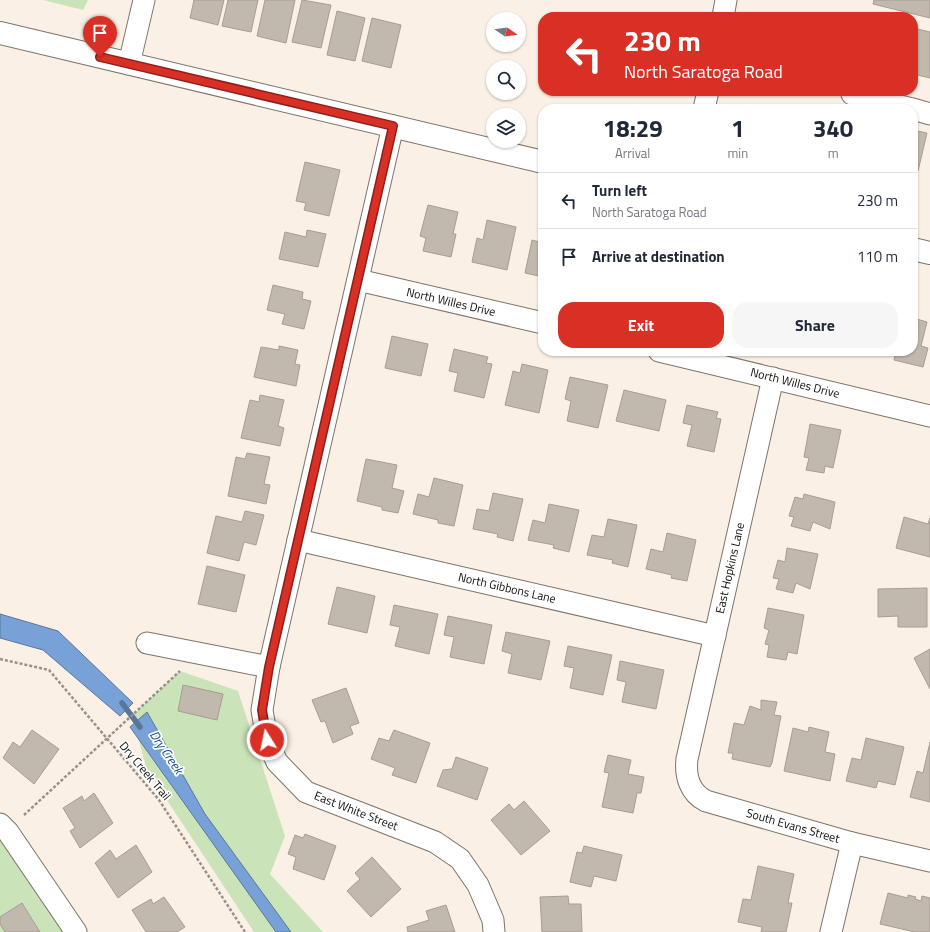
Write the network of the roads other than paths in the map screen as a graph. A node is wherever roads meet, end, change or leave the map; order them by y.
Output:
1 (144, 0) edge
2 (726, 0) edge
3 (723, 12) edge
4 (0, 33) edge
5 (129, 64) junction
6 (860, 96) edge
7 (892, 104) edge
8 (918, 111) edge
9 (930, 114) edge
10 (393, 126) junction
11 (538, 161) edge
12 (918, 250) edge
13 (930, 253) edge
14 (358, 280) junction
15 (538, 322) edge
16 (680, 356) edge
17 (773, 378) junction
18 (930, 416) edge
19 (298, 540) junction
20 (715, 636) junction
21 (147, 643) dead end
22 (269, 667) junction
23 (687, 759) joint
24 (0, 824) edge
25 (852, 843) junction
26 (930, 861) edge
27 (76, 932) edge
28 (494, 932) edge
29 (831, 932) edge

1 - 5 street
2 - 3 street
4 - 5 main road
5 - 10 main road
6 - 7 street
8 - 9 street
10 - 11 main road
10 - 14 street, East White Street
12 - 13 main road
14 - 15 street, North Willes Drive
14 - 19 street, East White Street
16 - 17 street, North Willes Drive
17 - 18 street, North Willes Drive
17 - 20 street, East Hopkins Lane
19 - 20 street, North Gibbons Lane
19 - 22 street, East White Street
20 - 23 street, East Hopkins Lane
21 - 22 street
22 - 28 street, East White Street
23 - 25 street, South Evans Street
24 - 27 street
25 - 26 street, South Evans Street
25 - 29 street

